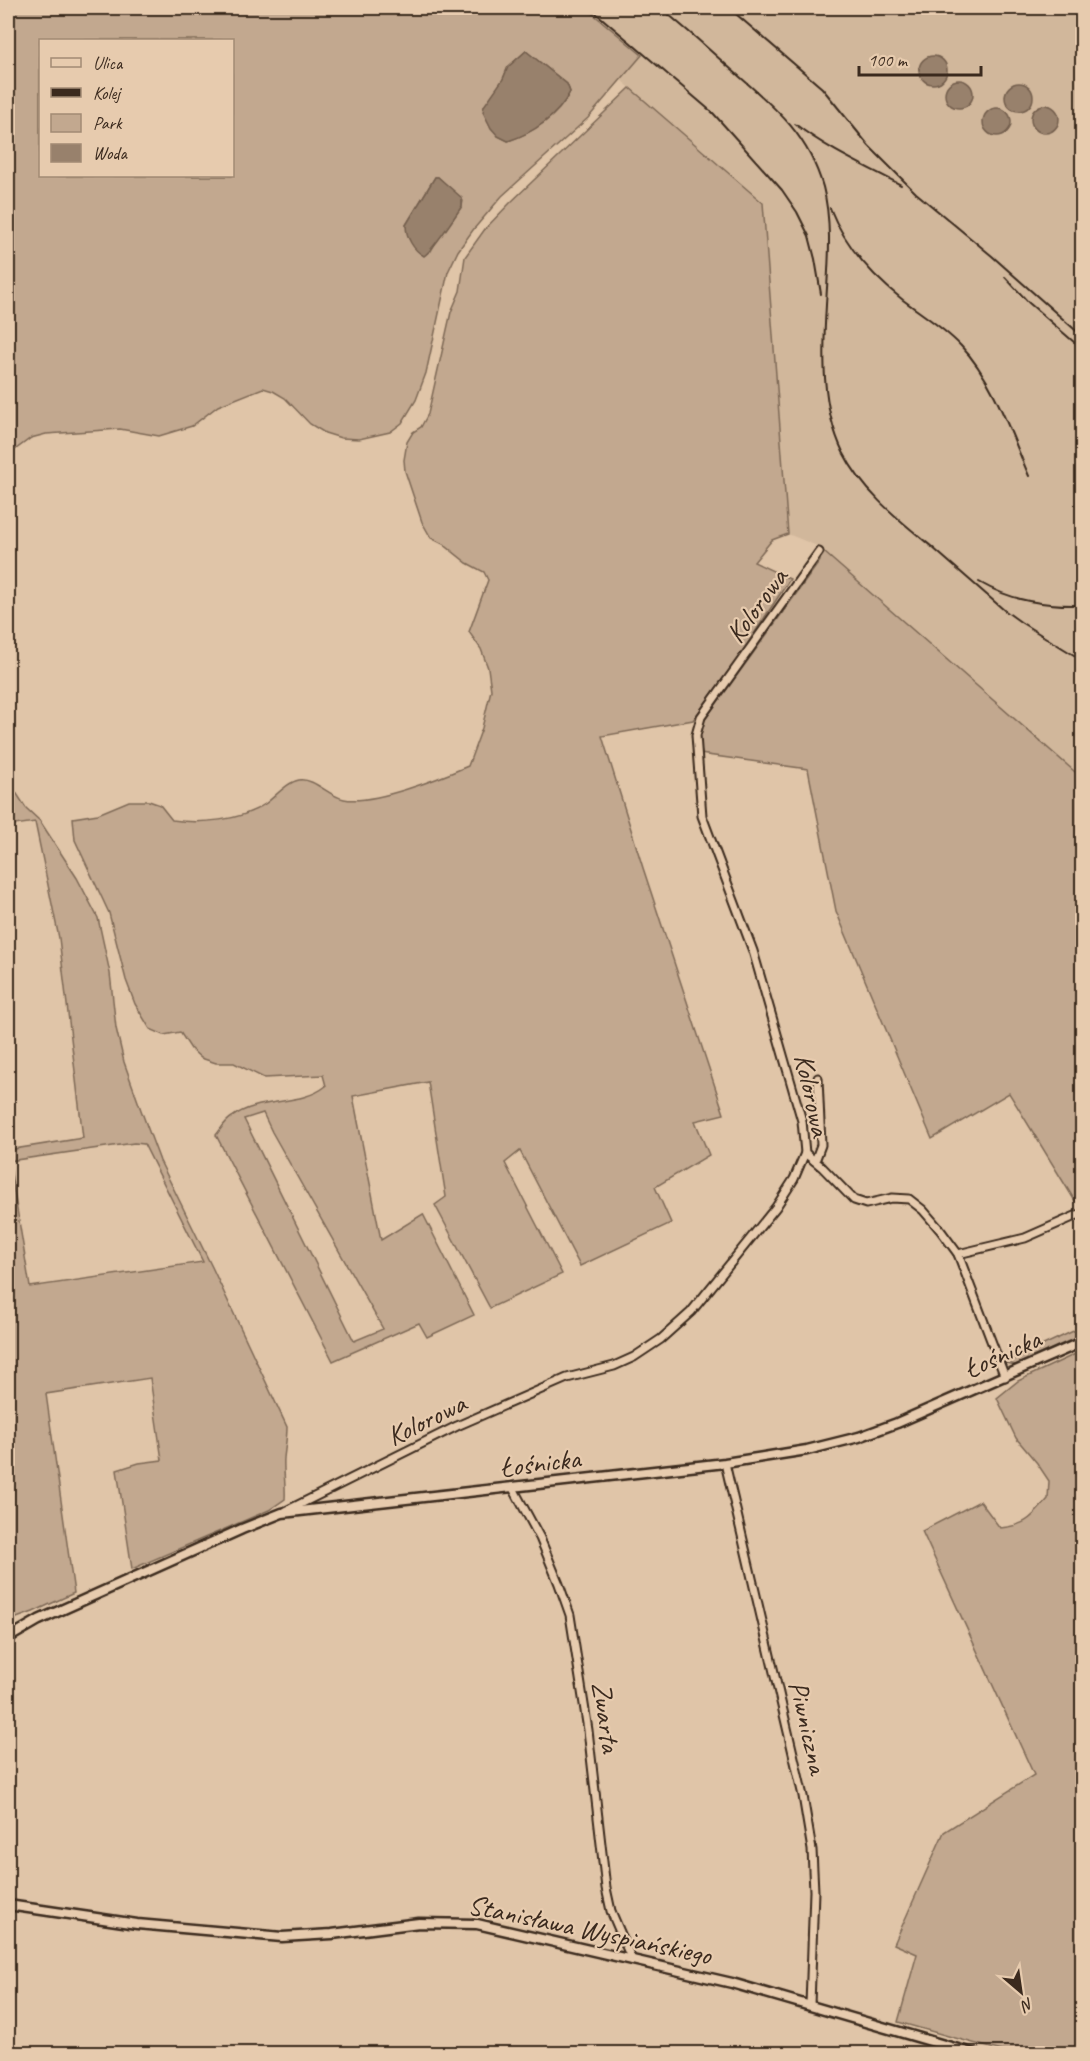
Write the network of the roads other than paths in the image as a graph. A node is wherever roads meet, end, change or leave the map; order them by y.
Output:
1 (819, 552) dead end
2 (818, 1078) dead end
3 (805, 1153) junction
4 (815, 1161) junction
5 (1083, 1212) edge
6 (958, 1254) junction
7 (1083, 1342) edge
8 (1005, 1377) junction
9 (725, 1463) junction
10 (513, 1488) junction
11 (282, 1514) junction
12 (8, 1638) edge
13 (8, 1905) edge
14 (632, 1960) junction
15 (810, 2005) junction
16 (975, 2054) edge

1 - 3 street, Kolorowa
2 - 4 street
3 - 4 street
3 - 11 street, Kolorowa
4 - 6 street
5 - 6 street
6 - 8 street
7 - 8 street, Łośnicka
8 - 9 street, Łośnicka
9 - 10 street, Łośnicka
9 - 15 street, Piwniczna
10 - 11 street, Łośnicka
10 - 14 street, Zwarta
11 - 12 street, Łośnicka
13 - 14 street, Stanisława Wyspiańskiego
14 - 15 street, Stanisława Wyspiańskiego
15 - 16 street, Stanisława Wyspiańskiego

